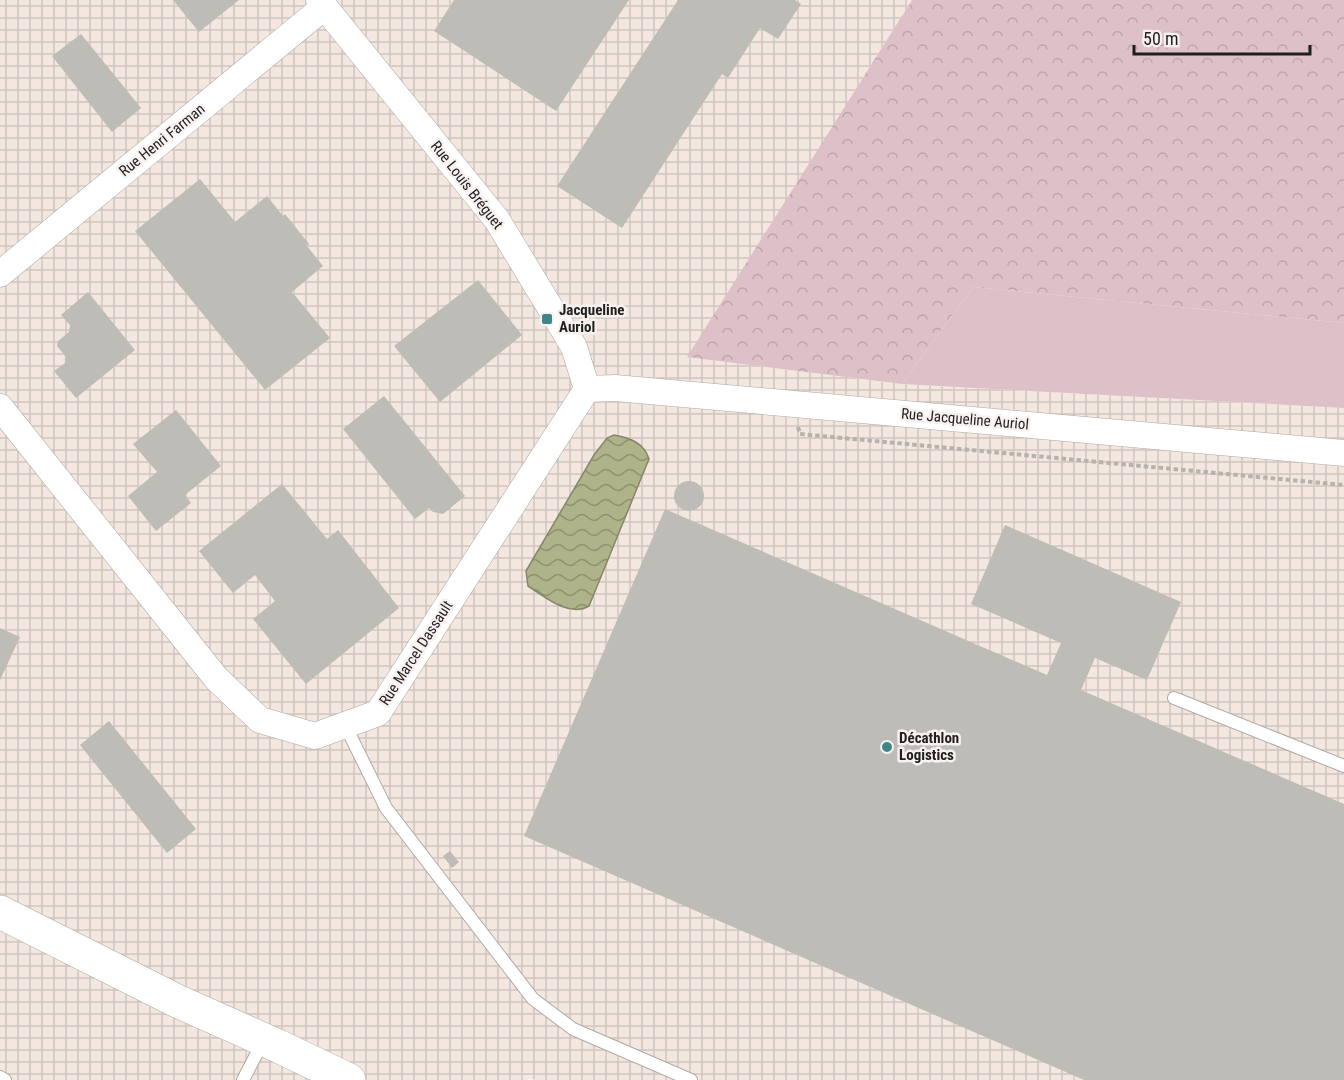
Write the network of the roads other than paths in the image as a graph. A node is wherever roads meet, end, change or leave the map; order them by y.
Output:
1 (322, 4) edge
2 (0, 274) edge
3 (587, 389) junction
4 (0, 407) edge
5 (1344, 453) edge
6 (1174, 698) dead end
7 (345, 725) junction
8 (1344, 766) edge
9 (0, 912) edge
10 (177, 1001) junction
11 (250, 1067) edge
12 (0, 1077) edge
13 (5, 1080) edge
14 (306, 1080) edge
15 (349, 1080) edge
16 (690, 1080) edge

1 - 2 street, Rue Henri Farman
1 - 3 street, Rue Louis Bréguet
3 - 5 street, Rue Jacqueline Auriol
3 - 7 street, Rue Marcel Dassault
4 - 7 street, Rue Marcel Dassault
6 - 8 lane
7 - 16 lane
9 - 10 main road
10 - 11 main road
10 - 15 main road
11 - 14 main road
12 - 13 lane

